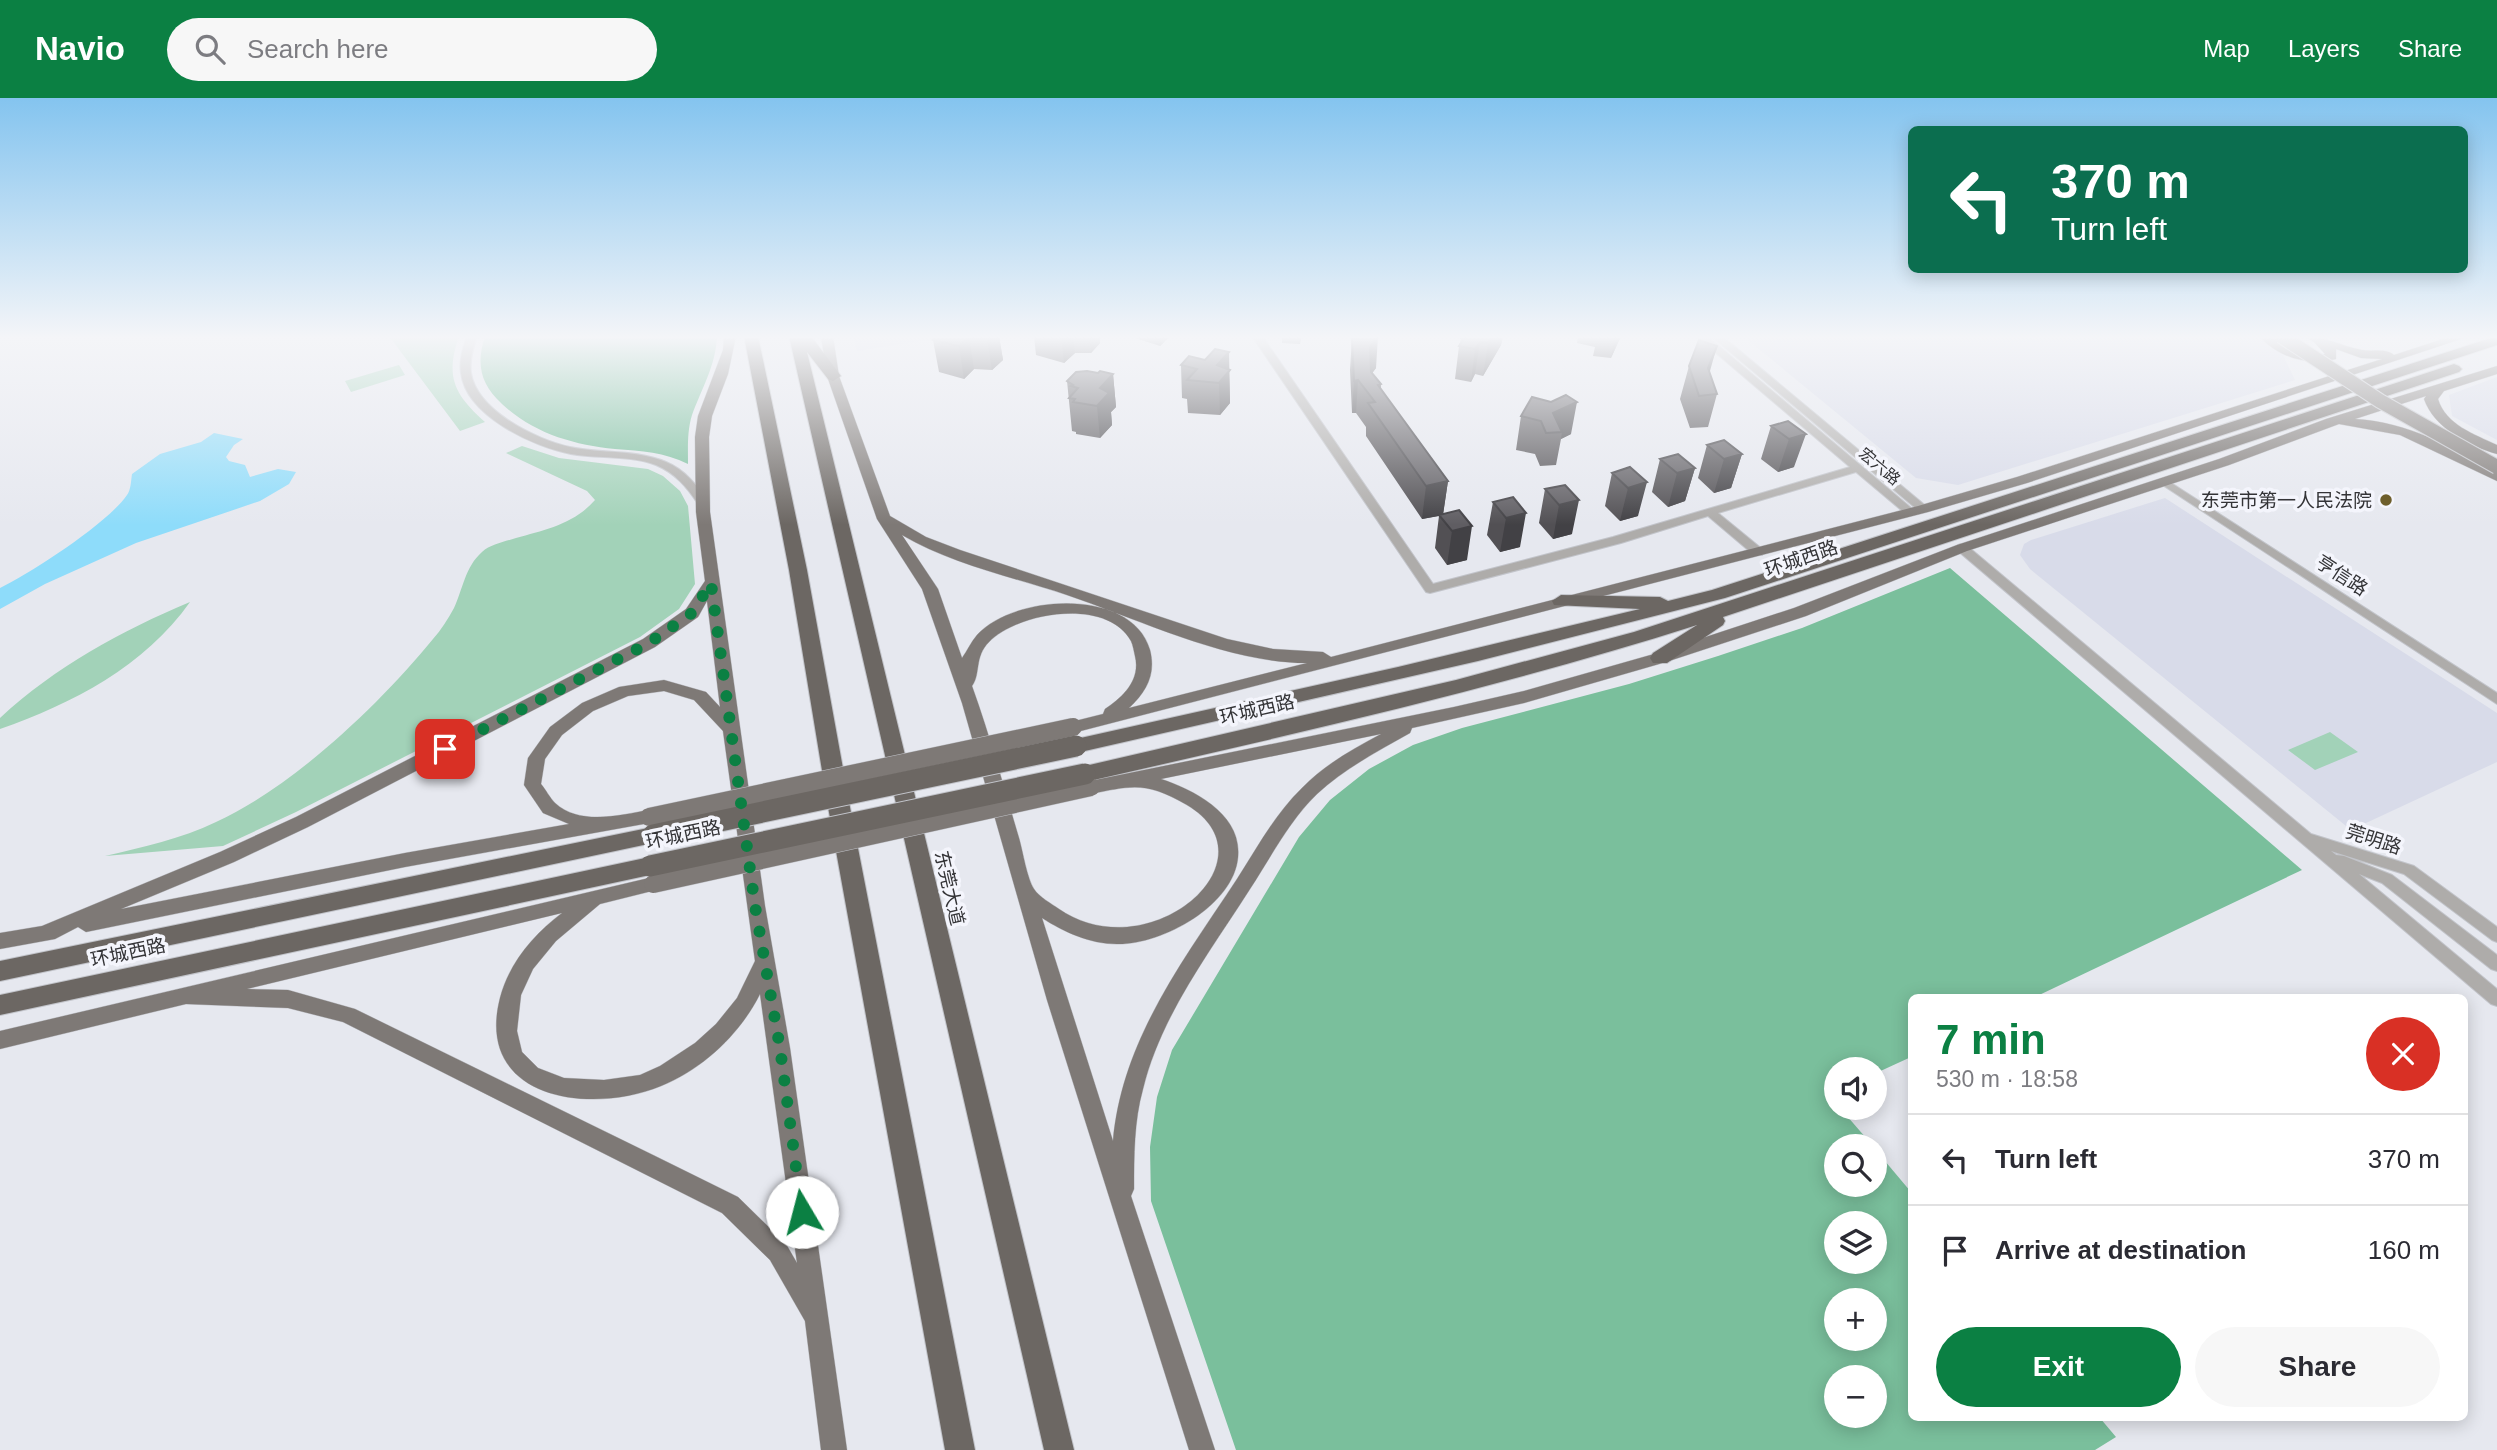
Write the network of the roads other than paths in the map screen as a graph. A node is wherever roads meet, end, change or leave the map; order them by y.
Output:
1 (480, 399) edge
2 (712, 399) edge
3 (764, 399) edge
4 (811, 399) edge
5 (841, 399) edge
6 (1300, 399) edge
7 (1776, 399) edge
8 (1789, 399) edge
9 (2265, 399) edge
10 (2314, 399) edge
11 (2360, 399) edge
12 (2377, 399) edge
13 (2391, 399) edge
14 (2406, 399) edge
15 (2432, 399) edge
16 (2331, 422) junction
17 (2462, 432) junction
18 (2418, 435) junction
19 (2497, 450) edge
20 (2497, 458) edge
21 (2497, 467) edge
22 (1857, 468) junction
23 (2497, 477) edge
24 (2165, 482) junction
25 (702, 502) junction
26 (1917, 510) junction
27 (1711, 513) junction
28 (884, 519) junction
29 (1962, 548) junction
30 (1758, 552) junction
31 (711, 583) junction
32 (1561, 601) junction
33 (1684, 603) junction
34 (1737, 607) junction
35 (1358, 654) junction
36 (1660, 658) junction
37 (967, 693) junction
38 (2497, 699) edge
39 (1421, 720) junction
40 (1099, 721) junction
41 (732, 733) junction
42 (1074, 736) junction
43 (1134, 779) junction
44 (1088, 781) junction
45 (602, 825) junction
46 (651, 826) junction
47 (2303, 836) junction
48 (2325, 855) junction
49 (652, 875) junction
50 (1024, 892) junction
51 (599, 897) junction
52 (44, 933) junction
53 (2497, 936) edge
54 (0, 941) edge
55 (765, 961) junction
56 (2497, 964) edge
57 (0, 971) edge
58 (188, 996) junction
59 (2497, 999) edge
60 (0, 1005) edge
61 (0, 1040) edge
62 (1123, 1207) junction
63 (817, 1321) junction
64 (834, 1450) edge
65 (960, 1450) edge
66 (1059, 1450) edge
67 (1202, 1450) edge

1 - 25 street
2 - 25 main road
3 - 65 highway
4 - 66 highway, 东莞大道
5 - 28 main road
6 - 27 street
7 - 22 street, 宏六路
8 - 26 street, 宏六路
9 - 26 main road
10 - 33 highway, 环城西路
11 - 34 highway, 环城西路
12 - 21 main road, bridge
13 - 20 main road
14 - 16 main road
15 - 17 main road
16 - 18 main road
16 - 24 main road
17 - 18 main road
17 - 19 main road
18 - 23 main road
22 - 26 street, 宏六路
22 - 27 street
24 - 29 main road
24 - 38 street, 亨信路
25 - 31 main road
26 - 30 main road
27 - 30 street
28 - 35 main road
28 - 37 main road
29 - 36 main road
29 - 47 street
30 - 32 main road
31 - 41 main road
31 - 52 main road
32 - 33 highway
32 - 35 main road
33 - 42 highway, 环城西路
34 - 36 highway
34 - 44 highway, 环城西路
35 - 40 main road
36 - 39 main road
37 - 40 main road
37 - 50 main road
39 - 43 main road
39 - 62 main road
40 - 42 main road
41 - 45 main road
41 - 55 main road
42 - 46 highway, 环城西路, bridge
43 - 44 main road
43 - 50 main road
44 - 49 highway, 环城西路, bridge
45 - 46 main road
45 - 52 main road
46 - 57 highway, 环城西路
47 - 48 street
47 - 53 street, 莞明路
48 - 56 street, 莞明路
48 - 59 street
49 - 51 main road
49 - 60 highway, 环城西路
50 - 62 main road
51 - 55 main road
51 - 58 main road
52 - 54 main road
55 - 63 main road
58 - 61 main road
58 - 63 main road
62 - 67 main road
63 - 64 main road

